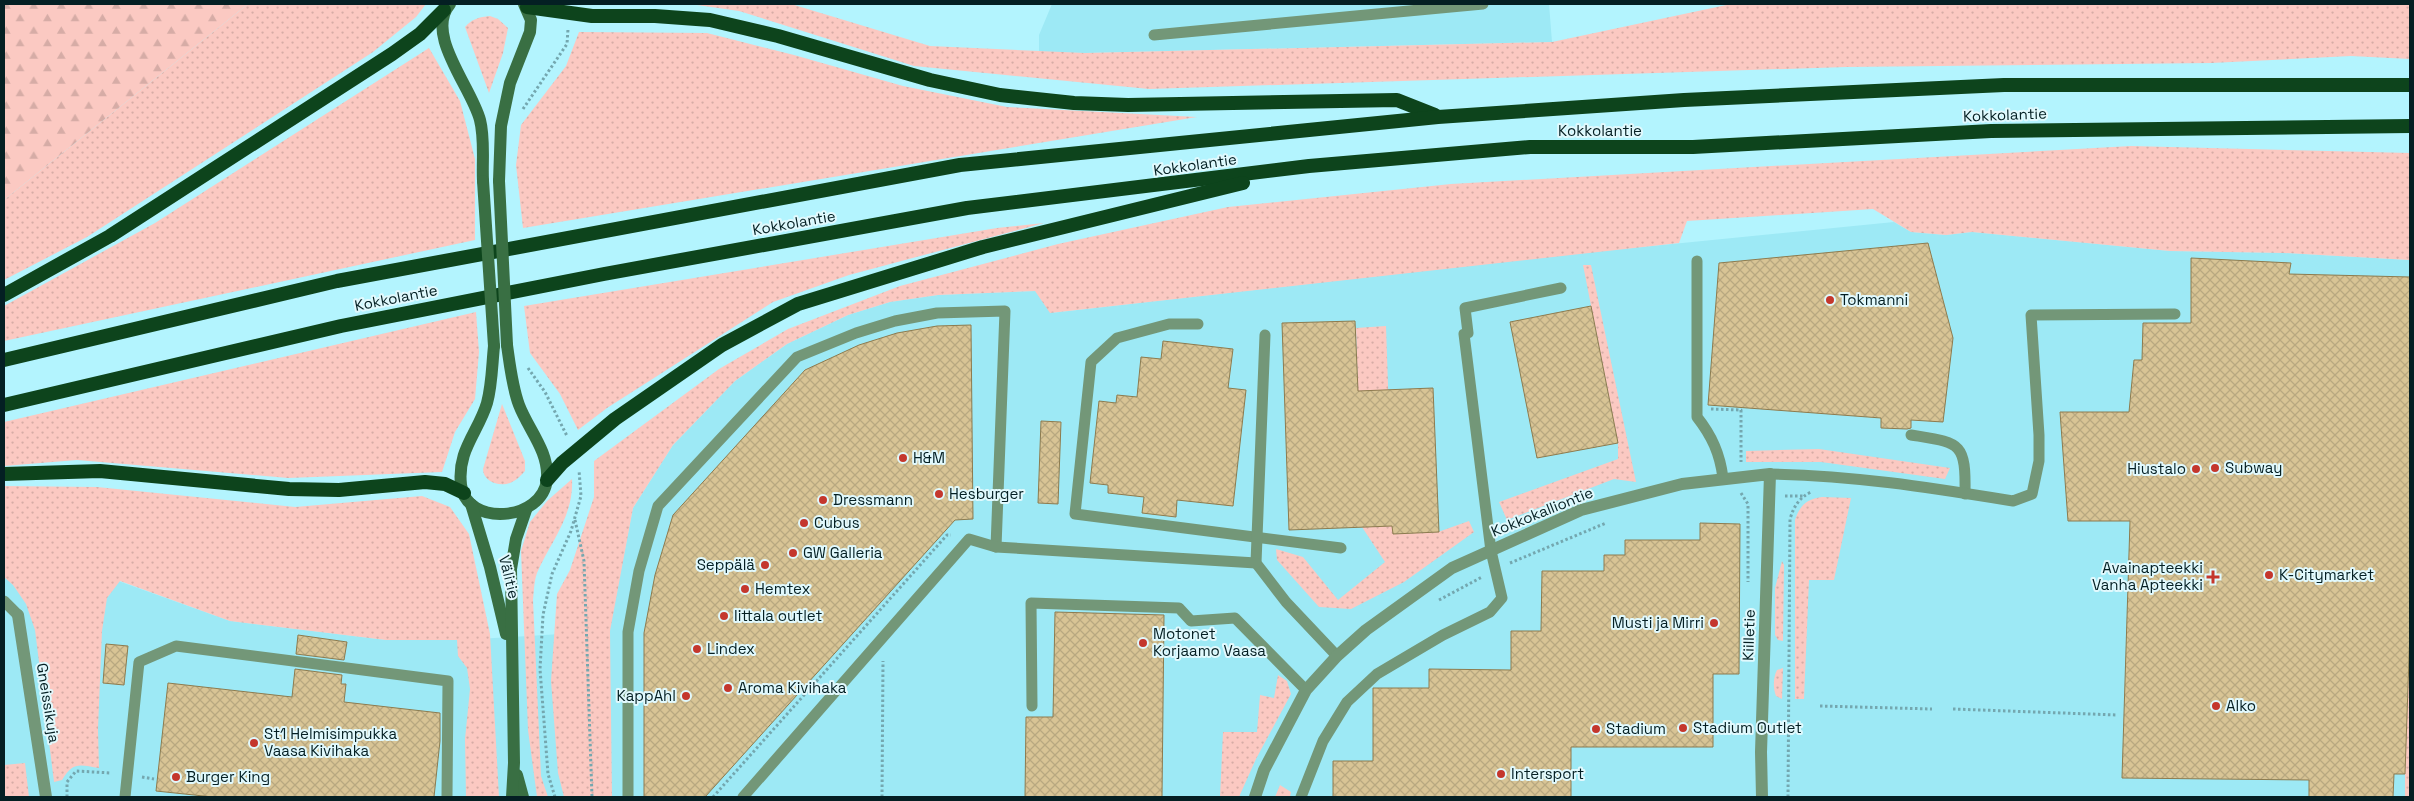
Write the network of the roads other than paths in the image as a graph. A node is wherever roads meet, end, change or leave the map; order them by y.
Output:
1 (1483, 4) edge
2 (525, 5) edge
3 (447, 7) edge
4 (1154, 35) dead end
5 (2409, 85) edge
6 (1438, 117) junction
7 (2410, 126) edge
8 (1309, 166) junction
9 (1697, 261) dead end
10 (1561, 288) dead end
11 (4, 295) edge
12 (2175, 314) dead end
13 (1198, 324) dead end
14 (1265, 335) dead end
15 (4, 360) edge
16 (4, 405) edge
17 (1911, 436) dead end
18 (4, 474) edge
19 (1770, 474) junction
20 (1723, 478) junction
21 (547, 480) junction
22 (1966, 494) junction
23 (468, 499) junction
24 (526, 510) junction
25 (1257, 536) junction
26 (996, 547) junction
27 (1341, 548) dead end
28 (1491, 551) junction
29 (1256, 563) junction
30 (4, 601) edge
31 (18, 615) joint
32 (1337, 656) junction
33 (512, 658) junction
34 (1306, 690) junction
35 (1032, 706) dead end
36 (514, 763) junction
37 (46, 797) edge
38 (125, 797) edge
39 (447, 797) edge
40 (512, 797) edge
41 (523, 797) edge
42 (628, 797) edge
43 (743, 797) edge
44 (1255, 797) edge
45 (1301, 797) edge
46 (1762, 797) edge

1 - 4 lane
2 - 6 highway
2 - 21 main road, bridge
3 - 11 highway
3 - 23 main road, Välitie, bridge
5 - 6 highway, Kokkolantie
6 - 15 highway, Kokkolantie
7 - 8 highway, Kokkolantie
8 - 16 highway, Kokkolantie
8 - 21 highway
9 - 20 lane
10 - 28 lane
12 - 22 lane, Kokkokalliontie
13 - 25 lane
14 - 25 lane
17 - 22 lane
18 - 23 highway
19 - 20 street, Kokkokalliontie
19 - 22 lane, Kokkokalliontie
19 - 46 street, Kiilletie
20 - 28 street, Kokkokalliontie
21 - 24 main road, Välitie
23 - 24 main road
23 - 33 main road, Välitie
24 - 33 main road, Välitie
25 - 27 lane
25 - 29 lane
26 - 29 lane
26 - 42 lane
26 - 43 lane
28 - 32 street, Kokkokalliontie
28 - 45 lane
29 - 32 lane
30 - 31 lane
31 - 37 street, Gneissikuja
32 - 34 street, Kokkokalliontie
33 - 36 main road, Välitie
34 - 35 lane
34 - 44 street, Kokkokalliontie
36 - 40 main road, Välitie
36 - 41 main road, Välitie
38 - 39 lane

